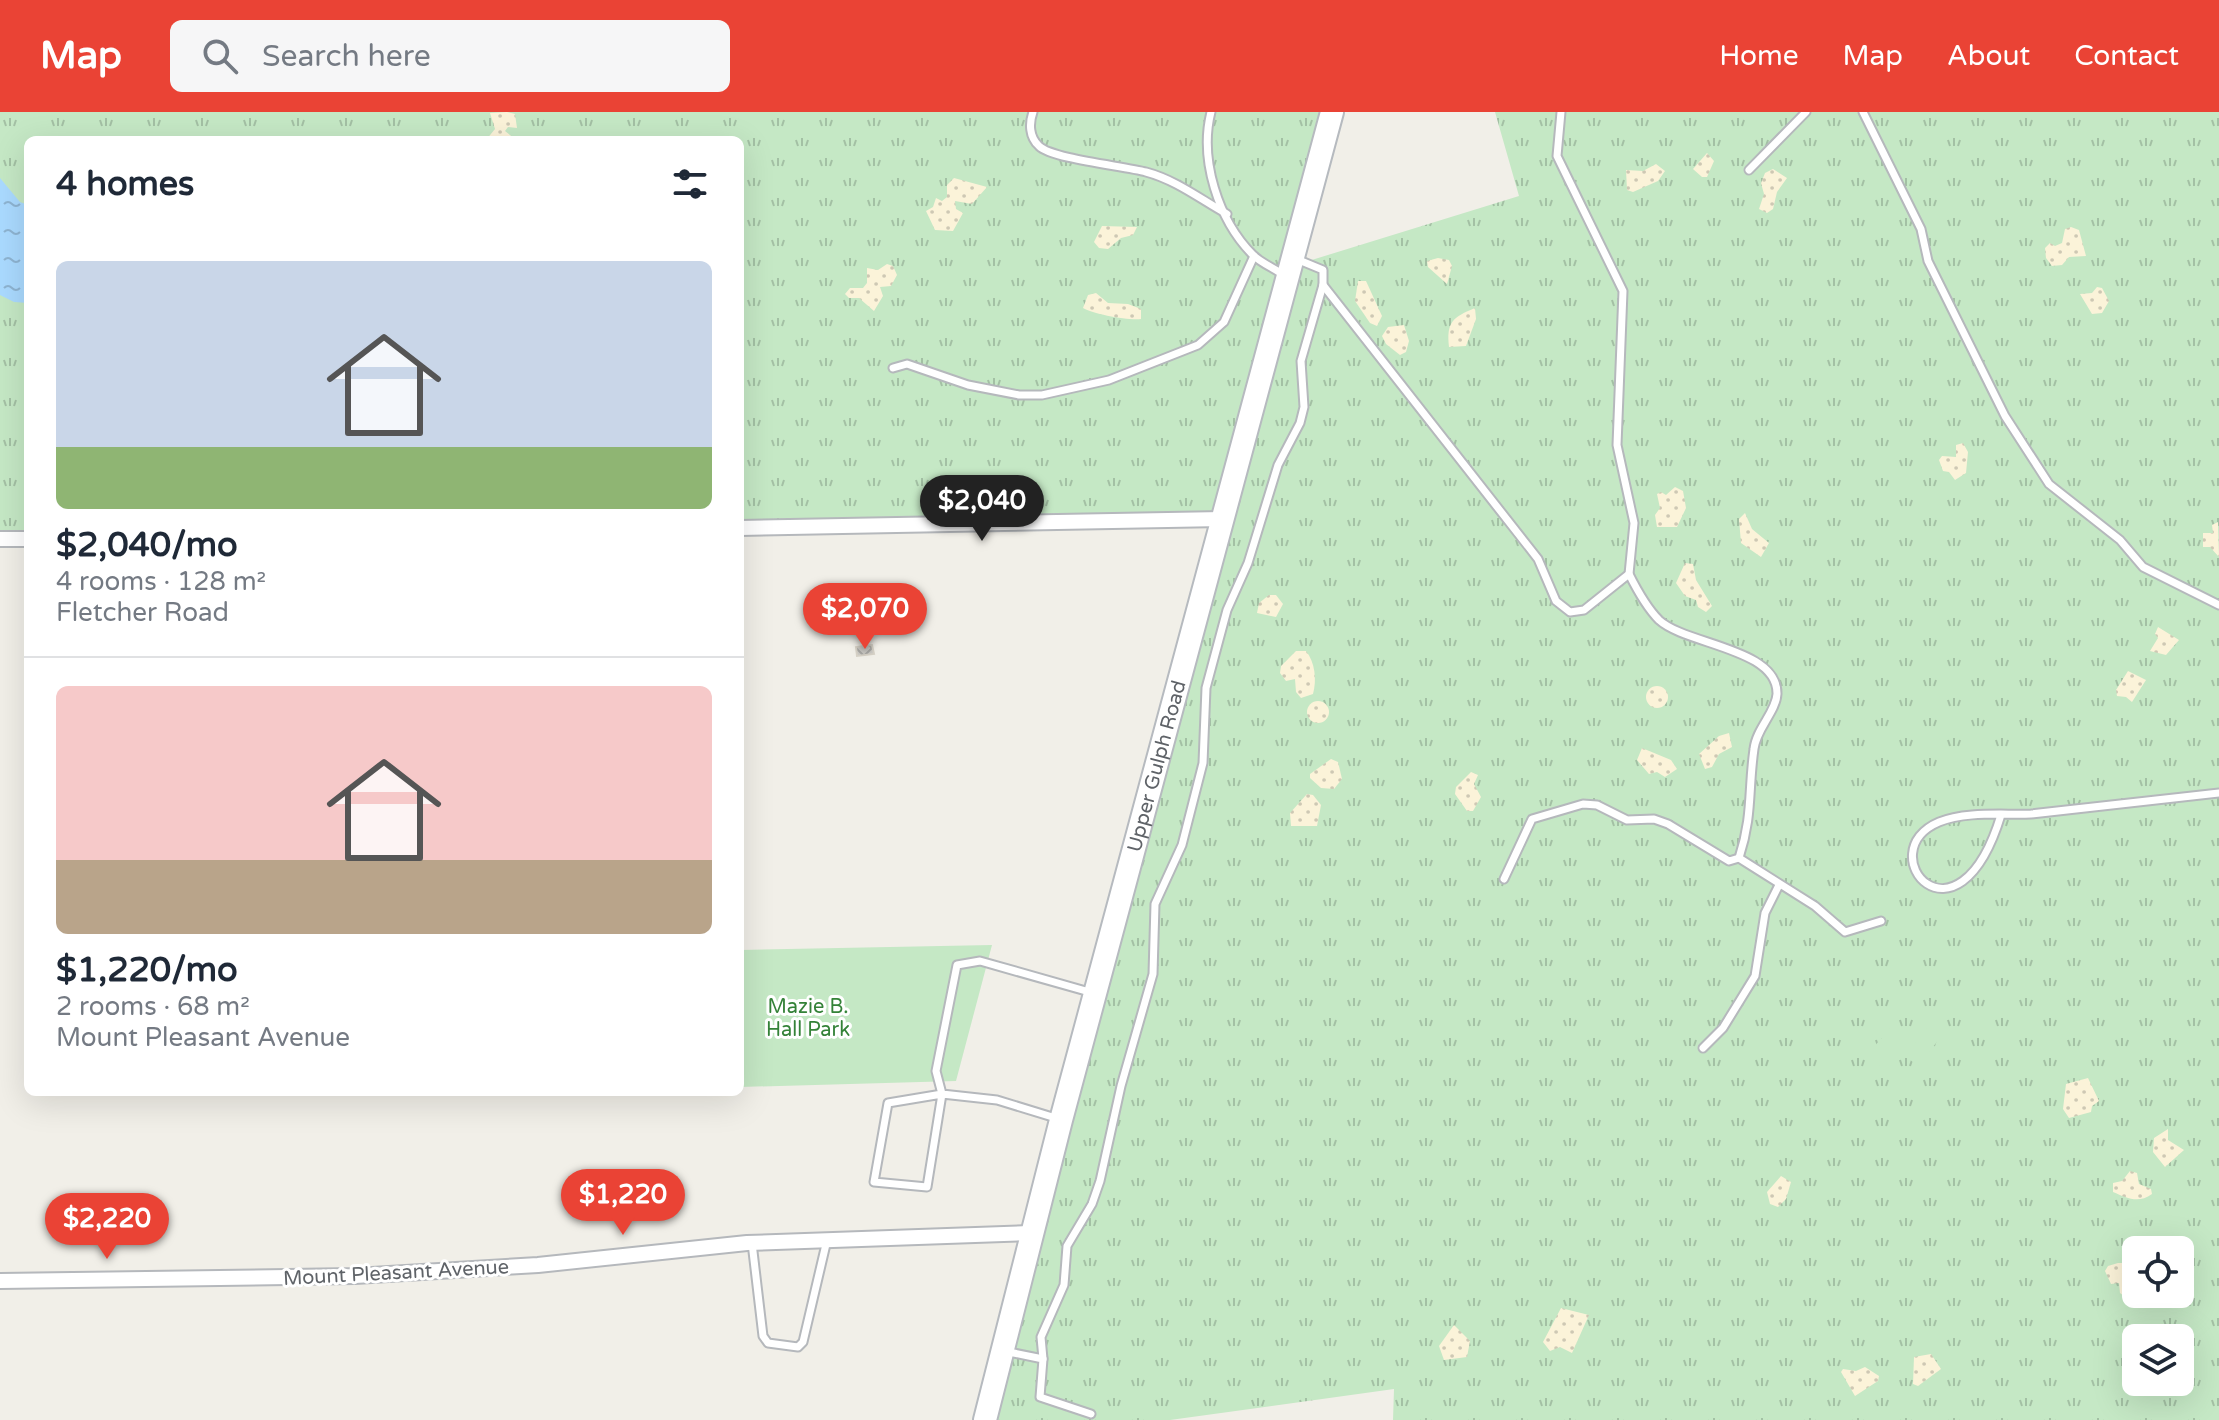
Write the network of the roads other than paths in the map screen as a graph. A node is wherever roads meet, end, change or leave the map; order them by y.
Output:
1 (1033, 112) edge
2 (1211, 112) edge
3 (1332, 112) edge
4 (1561, 112) edge
5 (1806, 112) edge
6 (1863, 112) edge
7 (1749, 170) dead end
8 (1227, 214) junction
9 (1254, 256) junction
10 (1289, 266) junction
11 (1323, 285) junction
12 (893, 368) dead end
13 (1223, 519) junction
14 (744, 528) edge
15 (0, 539) edge
16 (24, 539) edge
17 (1629, 574) junction
18 (2219, 605) edge
19 (2219, 793) edge
20 (2001, 815) junction
21 (1739, 858) junction
22 (1504, 879) dead end
23 (1779, 885) junction
24 (1881, 921) dead end
25 (1095, 994) junction
26 (1703, 1048) dead end
27 (942, 1094) junction
28 (1061, 1120) junction
29 (1031, 1233) junction
30 (827, 1240) junction
31 (752, 1243) junction
32 (0, 1281) edge
33 (1002, 1351) junction
34 (1043, 1359) junction
35 (1091, 1414) dead end
36 (985, 1420) edge

1 - 8 lane
2 - 8 lane
3 - 10 street, Upper Gulph Road
4 - 17 lane
5 - 7 lane
6 - 18 lane
8 - 9 lane
9 - 10 lane
9 - 12 lane
10 - 11 lane
10 - 13 street, Upper Gulph Road
11 - 17 lane
11 - 34 lane
13 - 14 street
13 - 25 street, Upper Gulph Road
15 - 16 street
17 - 21 lane
19 - 20 lane
20 - 20 lane
21 - 22 lane
21 - 23 lane
23 - 24 lane
23 - 26 lane
25 - 27 lane
25 - 28 street, Upper Gulph Road
27 - 27 lane
27 - 28 lane
28 - 29 street, Upper Gulph Road
29 - 30 street, Mount Pleasant Avenue
29 - 33 street, Upper Gulph Road
30 - 31 street, Mount Pleasant Avenue
30 - 31 lane
31 - 32 street, Mount Pleasant Avenue
33 - 34 lane
33 - 36 street, Upper Gulph Road
34 - 35 lane

